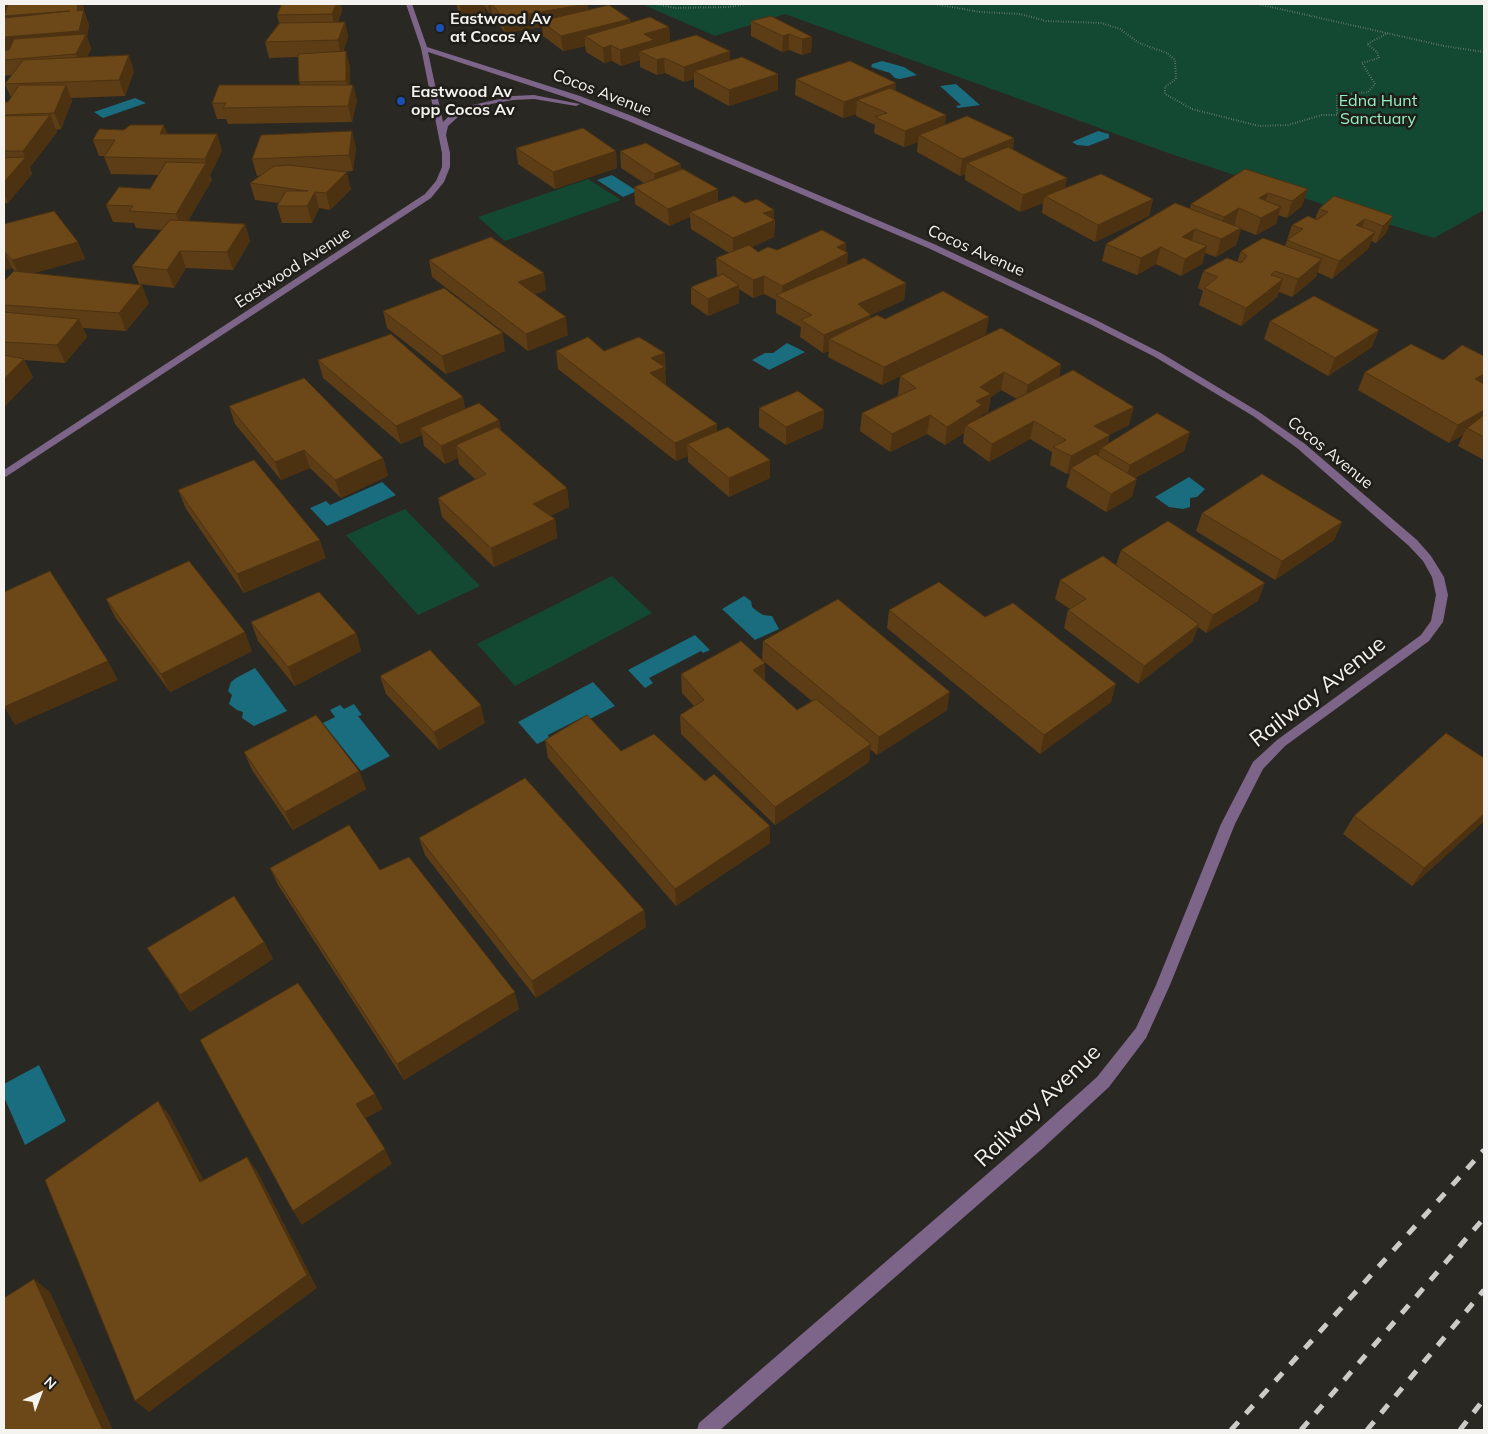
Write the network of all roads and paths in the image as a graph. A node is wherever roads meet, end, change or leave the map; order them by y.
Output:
1 (409, 4) edge
2 (656, 4) edge
3 (747, 4) edge
4 (935, 4) edge
5 (1258, 4) edge
6 (1388, 33) junction
7 (424, 48) junction
8 (1484, 52) edge
9 (629, 118) junction
10 (442, 136) junction
11 (4, 475) edge
12 (1442, 595) joint
13 (706, 1430) edge

1 - 7 street, Eastwood Avenue
2 - 3 path
4 - 6 path
5 - 6 path
6 - 8 path
7 - 9 street, Cocos Avenue
7 - 10 street, Eastwood Avenue
9 - 10 street
9 - 12 street, Cocos Avenue
10 - 11 street, Eastwood Avenue
12 - 13 street, Railway Avenue

